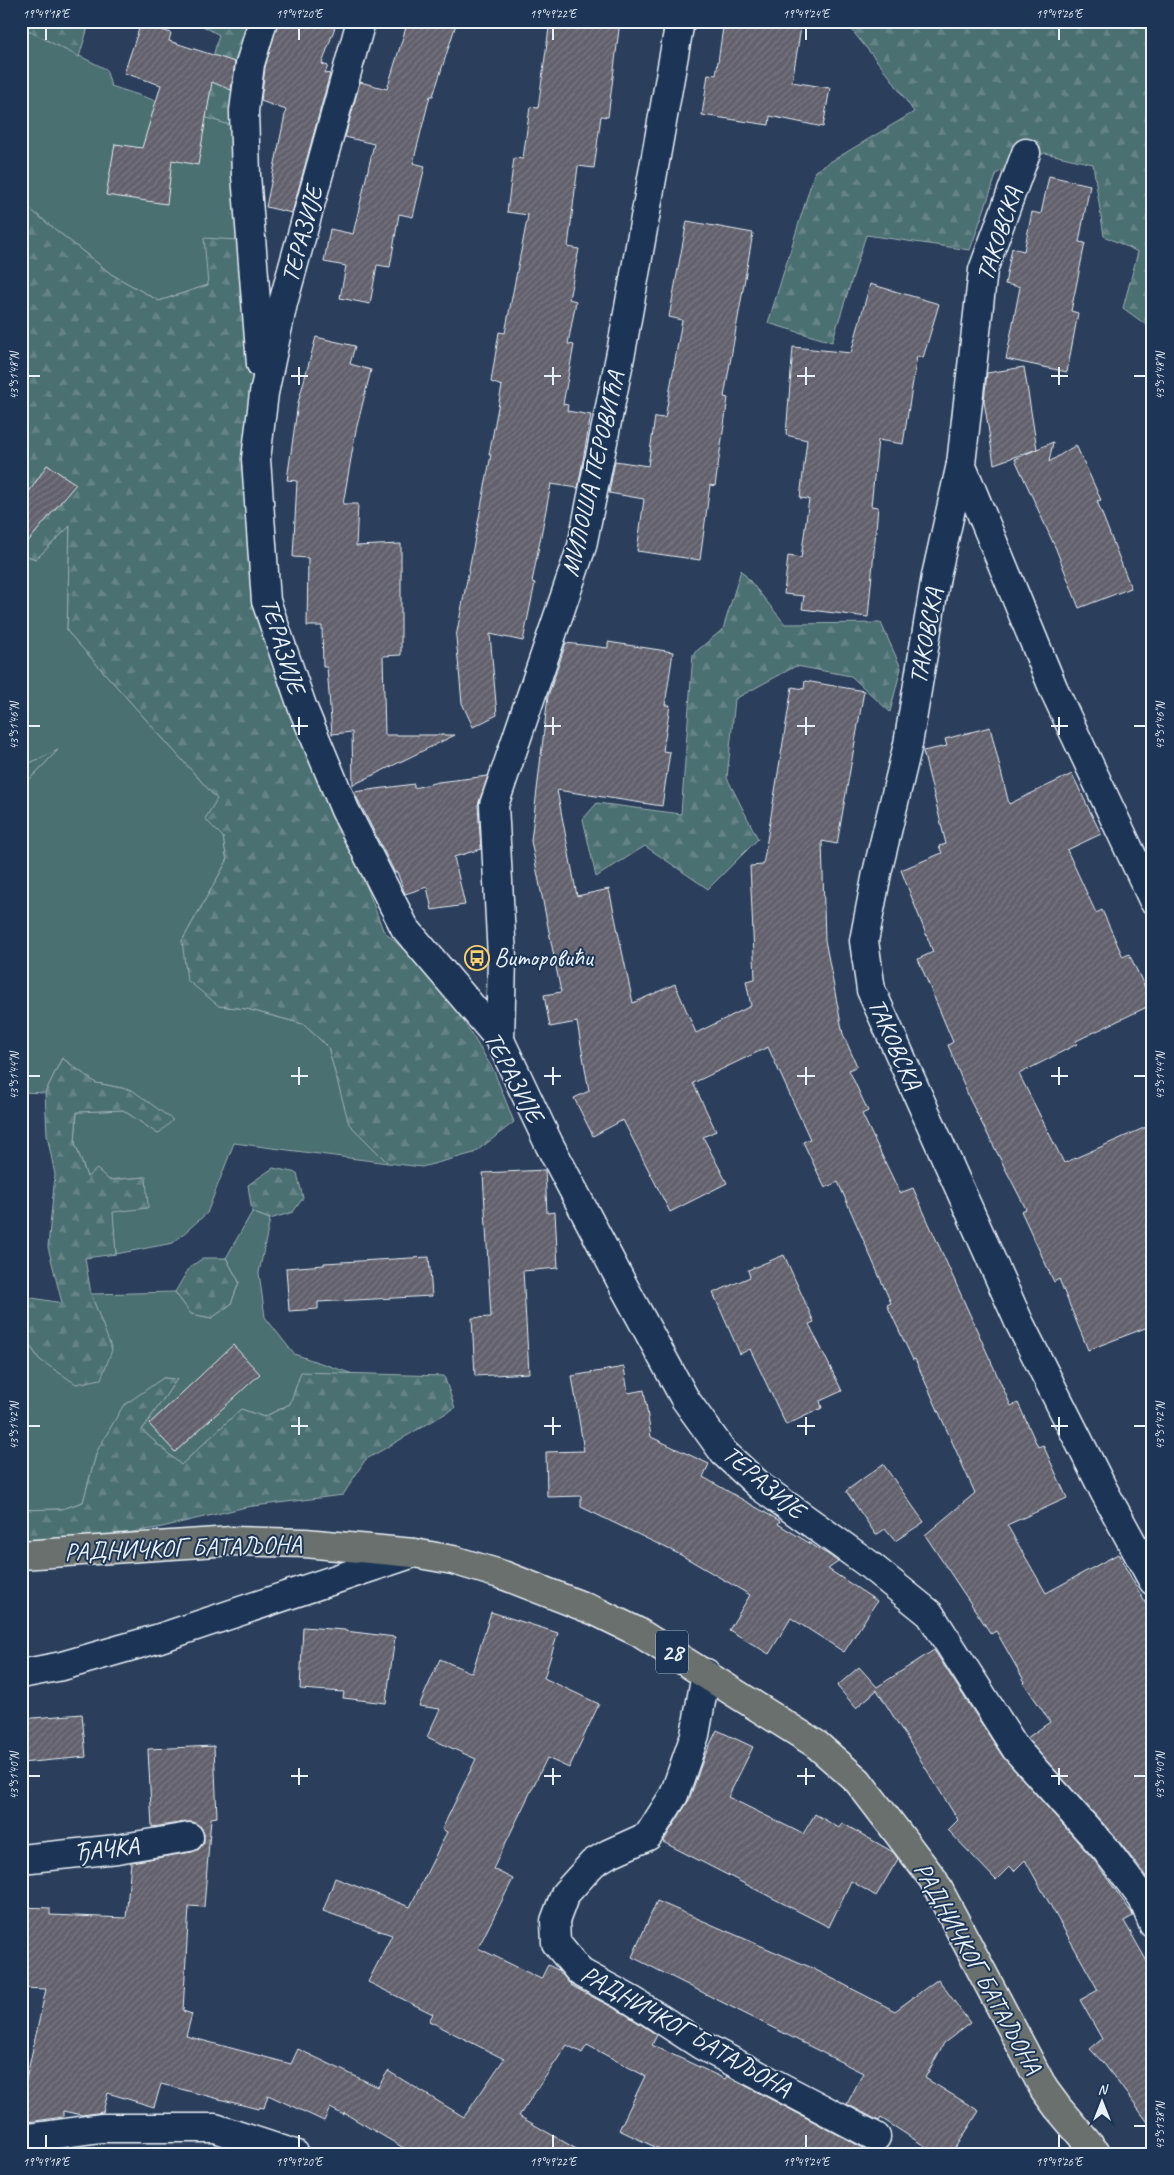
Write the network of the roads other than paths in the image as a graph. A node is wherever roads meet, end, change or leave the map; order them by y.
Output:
1 (263, 21) edge
2 (361, 21) edge
3 (680, 21) edge
4 (1026, 153) dead end
5 (264, 393) junction
6 (961, 464) junction
7 (1153, 900) edge
8 (500, 1040) junction
9 (414, 1553) junction
10 (21, 1555) edge
11 (1153, 1582) edge
12 (706, 1673) junction
13 (21, 1674) edge
14 (190, 1837) dead end
15 (21, 1859) edge
16 (1153, 1924) edge
17 (876, 2137) dead end
18 (21, 2139) edge
19 (295, 2154) edge
20 (1097, 2154) edge

1 - 5 street
2 - 5 street, ТЕРАЗИЈЕ
3 - 8 street, МИЛОША ПЕРОВИЋА
4 - 6 street, ТАКОВСКА
5 - 8 street, ТЕРАЗИЈЕ
6 - 7 street, ТАКОВСКА
6 - 11 street, ТАКОВСКА
8 - 16 street, ТЕРАЗИЈЕ
9 - 10 main road, РАДНИЧКОГ БАТАЉОНА / 28
9 - 12 main road, РАДНИЧКОГ БАТАЉОНА / 28
9 - 13 street
12 - 17 street, РАДНИЧКОГ БАТАЉОНА
12 - 20 main road, РАДНИЧКОГ БАТАЉОНА / 28
14 - 15 street, ЂАЧКА
18 - 19 street

